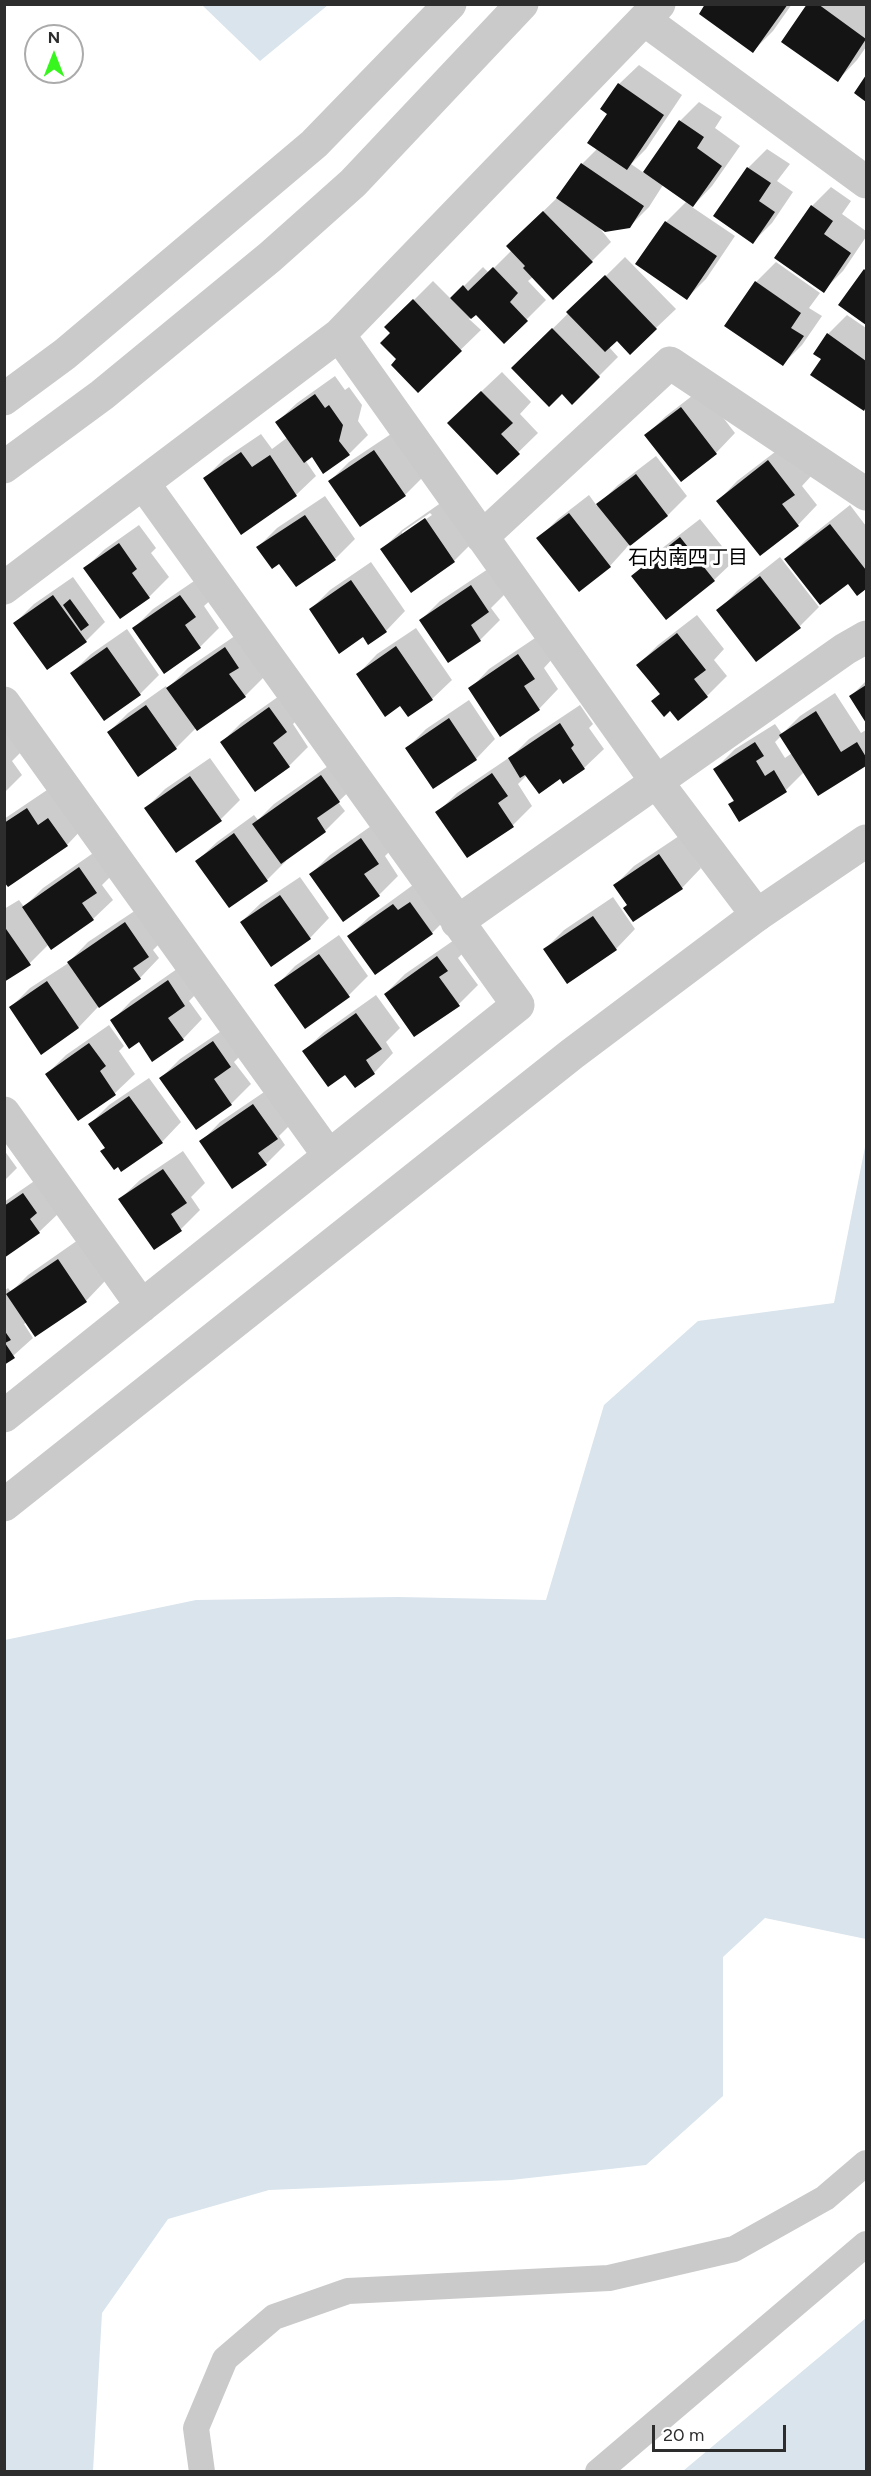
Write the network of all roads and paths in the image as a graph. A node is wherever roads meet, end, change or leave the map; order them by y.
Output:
1 (450, 4) edge
2 (522, 4) edge
3 (652, 13) edge
4 (867, 182) edge
5 (339, 335) junction
6 (4, 399) edge
7 (4, 467) edge
8 (143, 483) junction
9 (867, 494) edge
10 (482, 537) junction
11 (4, 588) edge
12 (867, 637) edge
13 (4, 703) edge
14 (656, 780) junction
15 (867, 842) edge
16 (757, 915) junction
17 (457, 922) junction
18 (4, 1113) edge
19 (329, 1155) junction
20 (142, 1306) junction
21 (4, 1416) edge
22 (4, 1505) edge
23 (867, 2163) edge
24 (867, 2244) edge
25 (202, 2472) edge
26 (598, 2472) edge

1 - 6 street
2 - 7 street
3 - 4 street
3 - 5 street
5 - 8 street
5 - 10 street
8 - 11 street
8 - 17 street
9 - 10 street
10 - 14 street
12 - 14 street
13 - 19 street
14 - 16 street
14 - 17 street
15 - 16 street
16 - 22 street
17 - 19 street
18 - 20 street
19 - 20 street
20 - 21 street
23 - 25 lane
24 - 26 lane

